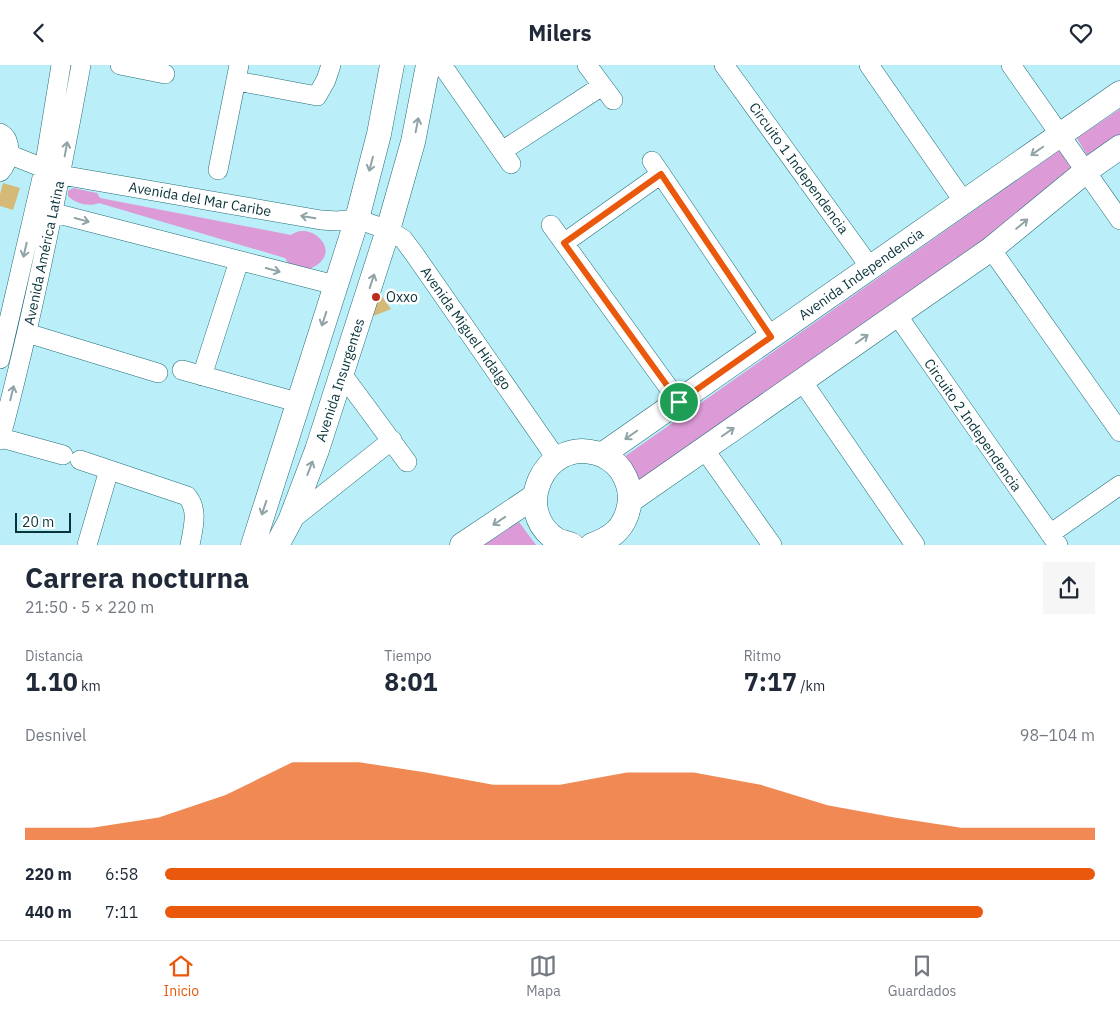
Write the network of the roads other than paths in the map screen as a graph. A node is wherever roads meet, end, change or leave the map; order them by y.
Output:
1 (60, 65) edge
2 (81, 65) edge
3 (120, 65) edge
4 (331, 65) edge
5 (392, 65) edge
6 (428, 65) edge
7 (442, 65) edge
8 (587, 65) edge
9 (869, 65) edge
10 (1011, 65) edge
11 (728, 66) edge
12 (238, 73) edge
13 (165, 74) dead end
14 (1120, 93) edge
15 (0, 133) edge
16 (1060, 134) junction
17 (1120, 147) edge
18 (8, 154) junction
19 (218, 170) dead end
20 (1086, 171) junction
21 (0, 172) edge
22 (52, 172) junction
23 (964, 202) junction
24 (35, 207) junction
25 (54, 212) junction
26 (357, 219) junction
27 (1120, 220) edge
28 (551, 225) dead end
29 (388, 230) junction
30 (564, 243) junction
31 (991, 249) junction
32 (239, 261) junction
33 (870, 267) junction
34 (335, 285) junction
35 (6, 302) edge
36 (897, 315) junction
37 (26, 333) junction
38 (771, 337) junction
39 (1, 352) edge
40 (182, 370) dead end
41 (158, 373) dead end
42 (342, 374) junction
43 (202, 376) junction
44 (802, 381) junction
45 (297, 402) junction
46 (679, 402) junction
47 (1120, 432) edge
48 (0, 439) edge
49 (392, 440) junction
50 (704, 449) junction
51 (603, 455) junction
52 (556, 458) junction
53 (407, 462) dead end
54 (109, 470) junction
55 (1120, 485) edge
56 (535, 497) junction
57 (631, 500) junction
58 (290, 521) junction
59 (1054, 539) edge
60 (603, 543) edge
61 (87, 545) edge
62 (190, 545) edge
63 (253, 545) edge
64 (277, 545) edge
65 (462, 545) edge
66 (572, 545) edge
67 (772, 545) edge
68 (915, 545) edge

1 - 22 street, Avenida América Latina
22 -> 2 street, Avenida América Latina
3 - 13 street
4 - 12 street
5 -> 26 main road
29 -> 6 main road, Avenida Insurgentes
7 - 8 street
9 - 23 street
10 - 16 street
11 - 33 street, Circuito 1 Independencia
12 - 19 street
14 - 16 main road, Avenida Independencia
15 - 18 street
16 - 20 street
16 -> 23 main road, Avenida Independencia
17 - 20 main road
18 - 21 street
18 - 22 street, Avenida del Mar Caribe
20 - 27 street
31 -> 20 main road
22 - 24 street, Avenida América Latina
22 - 25 street, Avenida América Latina
26 -> 22 street, Avenida del Mar Caribe
23 - 33 main road, Avenida Independencia
24 - 25 street
24 -> 35 street, Avenida América Latina
25 -> 32 street
25 - 37 street, Avenida América Latina
26 - 29 street, Avenida Miguel Hidalgo
26 - 34 main road
28 - 30 street
42 -> 29 main road, Avenida Insurgentes
29 - 52 street, Avenida Miguel Hidalgo
30 - 38 street
30 - 46 street
31 - 36 main road
31 - 47 street
32 -> 34 street
32 - 43 street
33 - 38 main road, Avenida Independencia
34 -> 45 main road
35 - 39 street, Avenida América Latina
44 -> 36 main road
36 - 59 street, Circuito 2 Independencia
37 - 41 street
48 -> 37 street, Avenida América Latina
38 - 46 main road, Avenida Independencia
40 - 43 street
42 - 49 street
58 -> 42 main road, Avenida Insurgentes
43 - 45 street
50 -> 44 main road
44 - 68 street
45 -> 63 main road
46 -> 51 main road, Avenida Independencia
48 - 54 street
49 - 53 street
49 - 58 street
50 - 57 main road
50 - 67 street
51 - 52 main road
51 - 57 main road
52 - 56 main road
54 - 61 street
54 - 62 street
55 - 59 street, Circuito 2 Independencia
56 -> 65 main road
56 - 66 main road
57 - 60 main road
58 - 64 main road, Avenida Insurgentes

